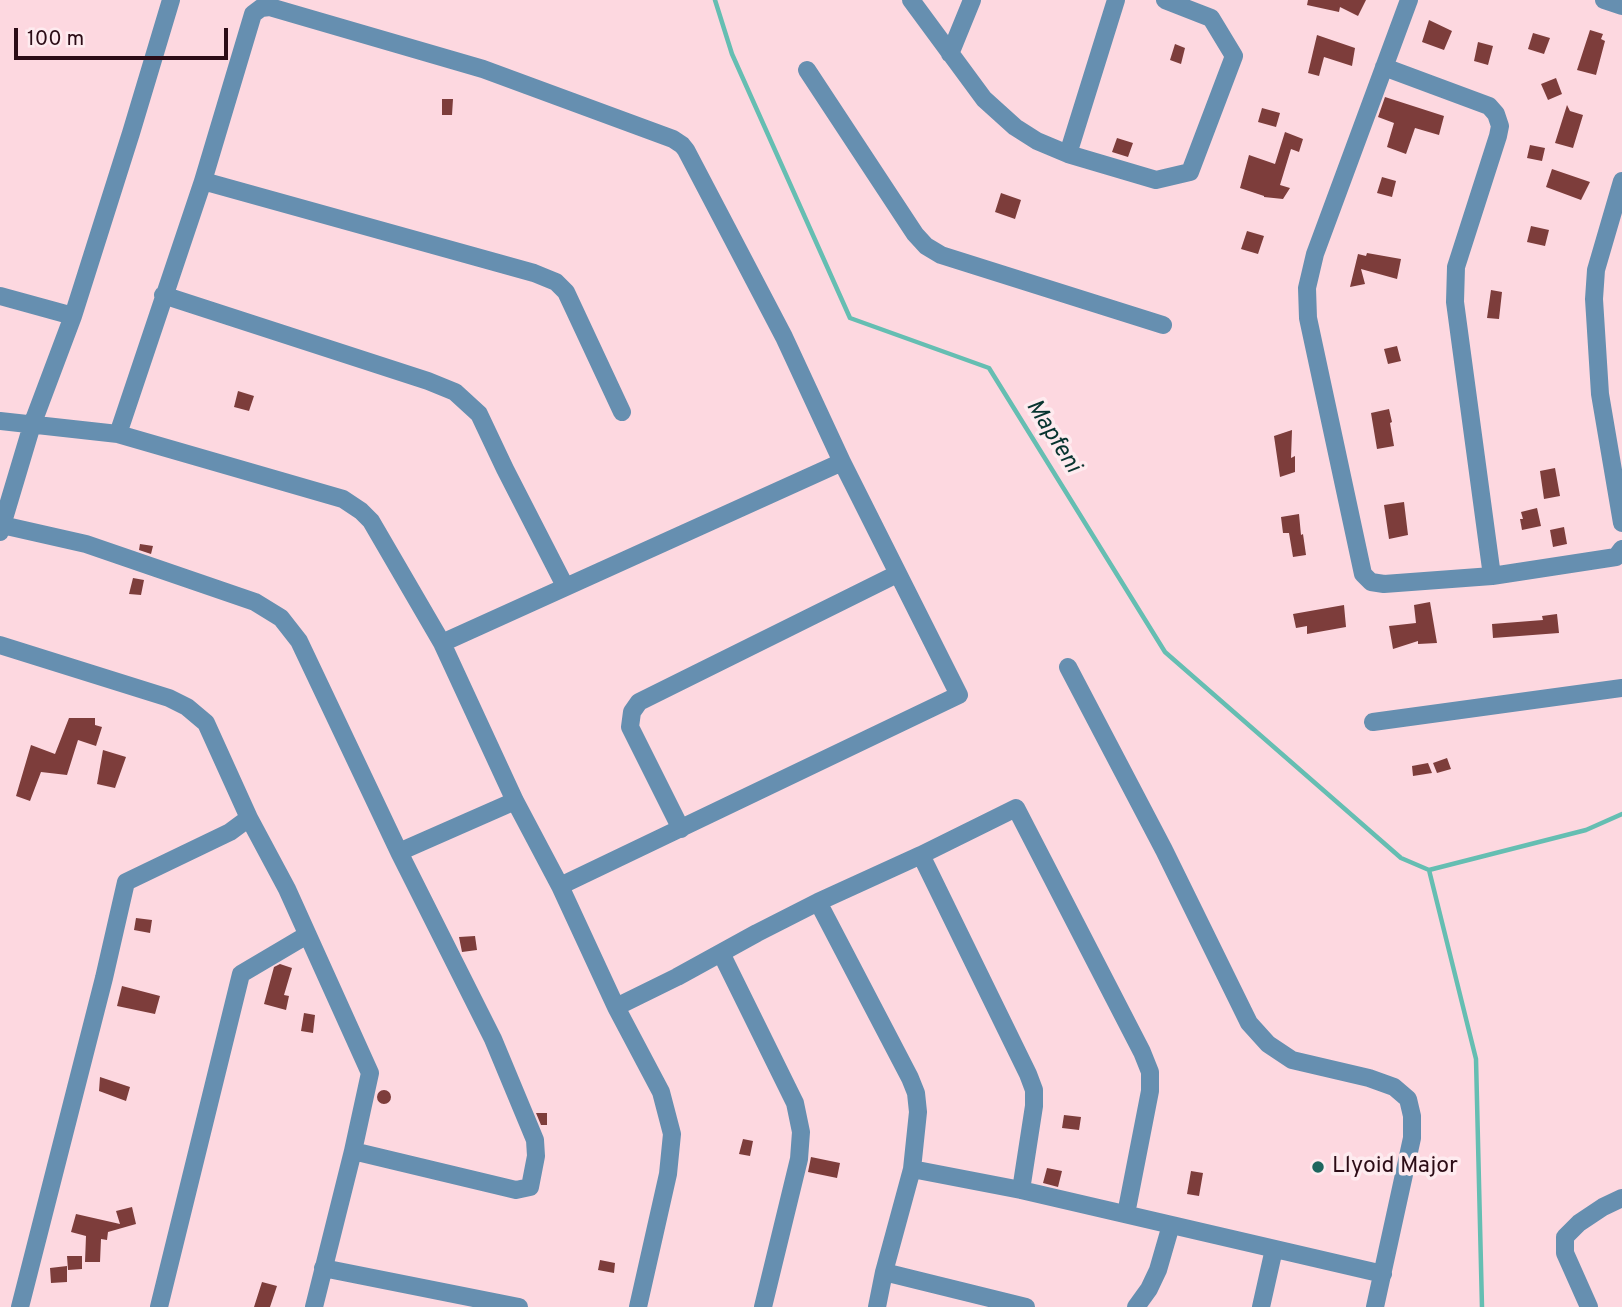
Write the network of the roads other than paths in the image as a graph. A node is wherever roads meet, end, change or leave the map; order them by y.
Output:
1 (171, 0) edge
2 (911, 0) edge
3 (972, 0) edge
4 (1116, 0) edge
5 (1165, 0) edge
6 (1409, 0) edge
7 (1604, 0) edge
8 (1622, 6) edge
9 (950, 54) junction
10 (1384, 67) junction
11 (807, 70) dead end
12 (1068, 154) junction
13 (203, 181) junction
14 (1622, 181) edge
15 (163, 295) junction
16 (0, 296) edge
17 (73, 316) junction
18 (1163, 325) dead end
19 (622, 412) dead end
20 (0, 421) edge
21 (32, 425) junction
22 (118, 434) junction
23 (842, 462) junction
24 (1622, 523) edge
25 (1, 528) edge
26 (1622, 549) edge
27 (897, 573) junction
28 (1492, 576) junction
29 (565, 586) junction
30 (442, 643) junction
31 (0, 645) edge
32 (1068, 667) dead end
33 (1622, 688) edge
34 (1373, 722) dead end
35 (515, 801) junction
36 (249, 818) junction
37 (681, 829) junction
38 (399, 852) junction
39 (921, 855) junction
40 (560, 886) junction
41 (818, 902) junction
42 (307, 935) junction
43 (721, 953) junction
44 (616, 1007) junction
45 (353, 1151) junction
46 (912, 1168) junction
47 (1021, 1189) junction
48 (1622, 1198) edge
49 (1126, 1214) junction
50 (1171, 1225) junction
51 (1274, 1249) junction
52 (323, 1268) junction
53 (884, 1272) junction
54 (1382, 1274) junction
55 (508, 1306) edge
56 (20, 1307) edge
57 (159, 1307) edge
58 (314, 1307) edge
59 (638, 1307) edge
60 (763, 1307) edge
61 (877, 1307) edge
62 (1026, 1307) edge
63 (1136, 1307) edge
64 (1261, 1307) edge
65 (1375, 1307) edge
66 (1589, 1307) edge

1 - 17 street
2 - 9 street
3 - 9 street
4 - 12 street
5 - 12 street
6 - 10 street
7 - 8 street
9 - 12 street
10 - 28 street
10 - 28 street
11 - 18 street
13 - 15 street
13 - 19 street
13 - 23 street
14 - 24 street
15 - 22 street
15 - 29 street
16 - 17 street
17 - 21 street
20 - 21 street
21 - 22 street
21 - 25 street
22 - 30 street
23 - 27 street
23 - 29 street
25 - 38 street
26 - 28 street
27 - 37 street
27 - 37 street
29 - 30 street
30 - 35 street
31 - 36 street
32 - 54 street
33 - 34 street
35 - 38 street
35 - 40 street
36 - 42 street
36 - 56 street
37 - 40 street
38 - 45 street
39 - 41 street
39 - 47 street
39 - 49 street
40 - 44 street
41 - 43 street
41 - 46 street
42 - 45 street
42 - 57 street
43 - 44 street
43 - 60 street
44 - 59 street
45 - 52 street
46 - 47 street
46 - 53 street
47 - 49 street
48 - 66 street
49 - 50 street
50 - 51 street
50 - 63 street
51 - 54 street
51 - 64 street
52 - 55 street
52 - 58 street
53 - 61 street
53 - 62 street
54 - 65 street

